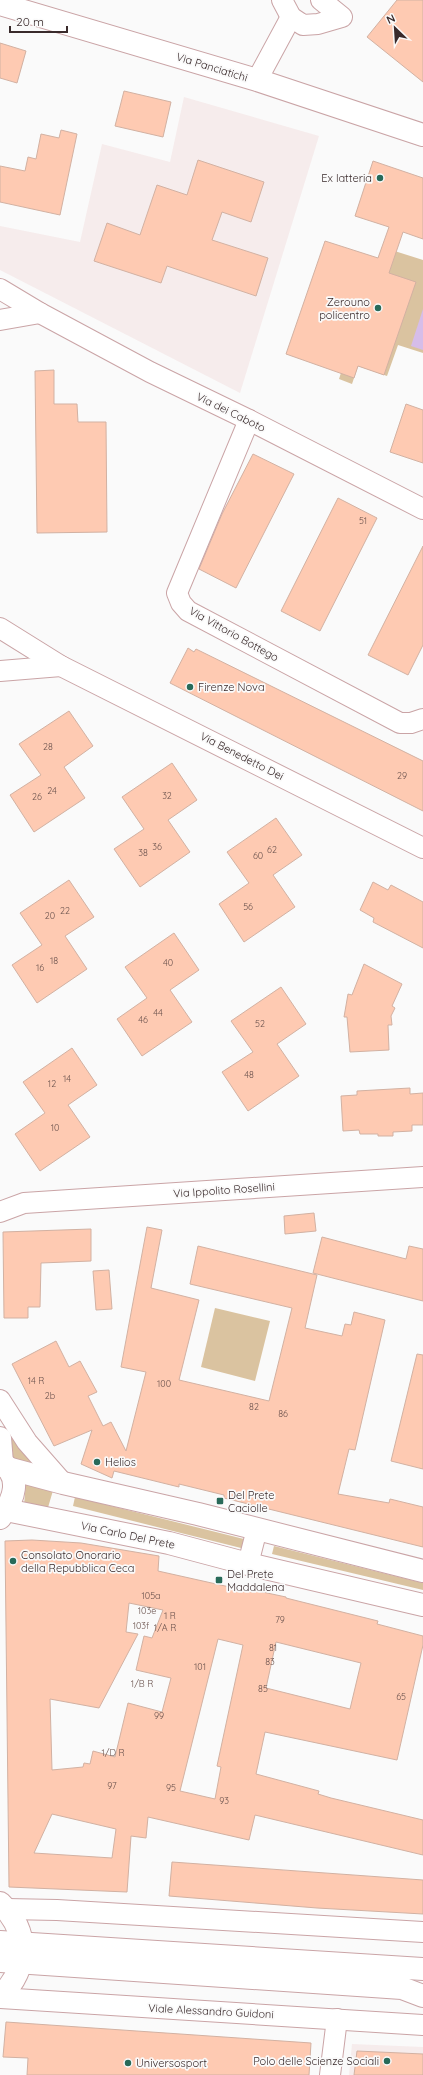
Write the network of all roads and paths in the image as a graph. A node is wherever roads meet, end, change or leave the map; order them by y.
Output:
1 (321, 0) edge
2 (0, 4) edge
3 (287, 8) edge
4 (256, 80) junction
5 (423, 135) edge
6 (0, 289) edge
7 (40, 313) junction
8 (0, 320) edge
9 (249, 420) junction
10 (423, 509) edge
11 (0, 628) edge
12 (61, 666) junction
13 (0, 671) edge
14 (423, 719) edge
15 (423, 848) edge
16 (423, 1177) edge
17 (0, 1196) edge
18 (24, 1203) junction
19 (0, 1212) edge
20 (0, 1400) edge
21 (0, 1438) edge
22 (3, 1464) edge
23 (63, 1483) junction
24 (3, 1514) edge
25 (257, 1529) junction
26 (248, 1564) junction
27 (423, 1571) edge
28 (423, 1605) edge
29 (3, 1906) edge
30 (423, 1932) edge
31 (0, 1942) edge
32 (14, 1956) edge
33 (423, 1969) edge
34 (413, 1988) edge
35 (423, 1996) edge
36 (0, 1997) edge
37 (337, 2019) junction
38 (423, 2025) edge
39 (330, 2075) edge

1 - 3 street
2 - 4 main road, Via Panciatichi
3 - 4 street
4 - 5 main road, Via Panciatichi
6 - 7 street, Via dei Caboto
7 - 8 street
7 - 9 street, Via dei Caboto
9 - 10 street, Via dei Caboto
9 - 14 street, Via Vittorio Bottego
11 - 12 street, Via Benedetto Dei
12 - 13 street
12 - 15 street, Via Benedetto Dei
16 - 18 street, Via Ippolito Rosellini
17 - 18 street, Via Ippolito Rosellini
18 - 19 street, Via Ippolito Rosellini
20 - 23 street
21 - 22 main road, Via Carlo Del Prete
22 - 23 main road
22 - 24 main road, Via Carlo Del Prete
23 - 25 main road
24 - 26 main road, Via Carlo Del Prete
25 - 26 street
25 - 27 main road
26 - 28 main road, Via Carlo Del Prete
29 - 30 street
29 - 32 main road
31 - 32 main road
32 - 33 main road
32 - 34 main road
32 - 36 main road, Viale Alessandro Guidoni
34 - 35 main road
36 - 37 street, Viale Alessandro Guidoni
37 - 38 street, Viale Alessandro Guidoni
37 - 39 street

